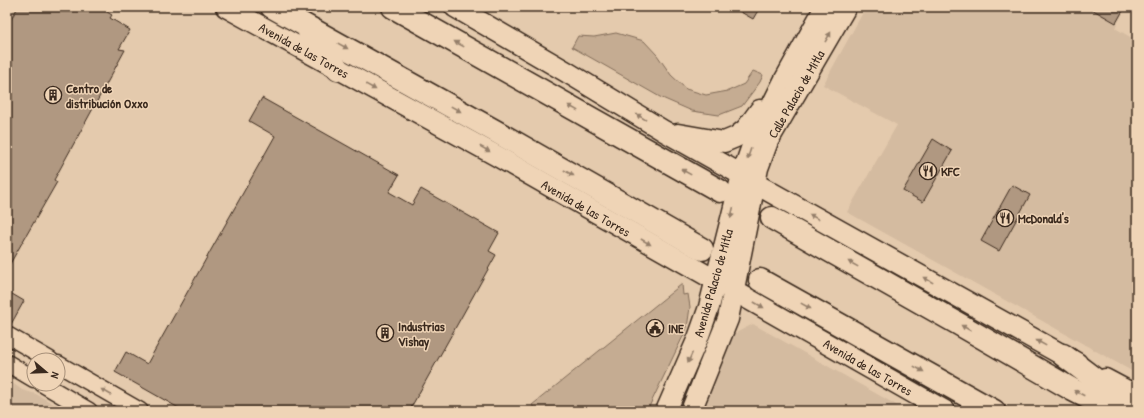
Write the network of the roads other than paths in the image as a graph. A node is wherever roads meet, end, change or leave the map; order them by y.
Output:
1 (226, 7) edge
2 (272, 7) edge
3 (393, 7) edge
4 (455, 7) edge
5 (825, 7) edge
6 (846, 7) edge
7 (303, 24) junction
8 (338, 69) junction
9 (785, 79) junction
10 (664, 131) junction
11 (749, 180) junction
12 (720, 191) dead end
13 (772, 218) dead end
14 (702, 249) dead end
15 (760, 280) dead end
16 (715, 281) junction
17 (734, 291) junction
18 (7, 335) edge
19 (36, 352) edge
20 (1063, 356) junction
21 (7, 363) edge
22 (66, 369) edge
23 (26, 374) edge
24 (57, 392) edge
25 (1137, 396) edge
26 (90, 411) edge
27 (140, 411) edge
28 (666, 411) edge
29 (691, 411) edge
30 (945, 411) edge
31 (994, 411) edge
32 (1114, 411) edge
33 (1137, 411) edge

1 - 8 main road, Avenida de las Torres
2 - 7 highway, Avenida de las Torres
12 -> 3 highway
10 -> 4 main road
5 - 9 main road, Calle Palacio de Mitla
11 -> 6 main road, Calle Palacio de Mitla
7 - 8 highway
7 -> 14 highway, Avenida de las Torres
8 -> 16 main road, Avenida de las Torres
9 - 10 main road
9 -> 11 main road, Calle Palacio de Mitla
10 - 11 main road
11 -> 16 main road, Avenida Palacio de Mitla
11 - 17 main road, Avenida Palacio de Mitla
20 -> 11 main road
32 -> 13 highway
15 -> 31 highway, Avenida de las Torres
16 - 17 main road, Avenida de las Torres
16 -> 28 main road, Avenida Palacio de Mitla
17 - 29 main road, Avenida Palacio de Mitla
17 -> 30 main road, Avenida de las Torres
18 - 19 street
20 - 25 main road
20 - 33 highway
21 - 23 street
27 -> 22 street
24 - 26 street

